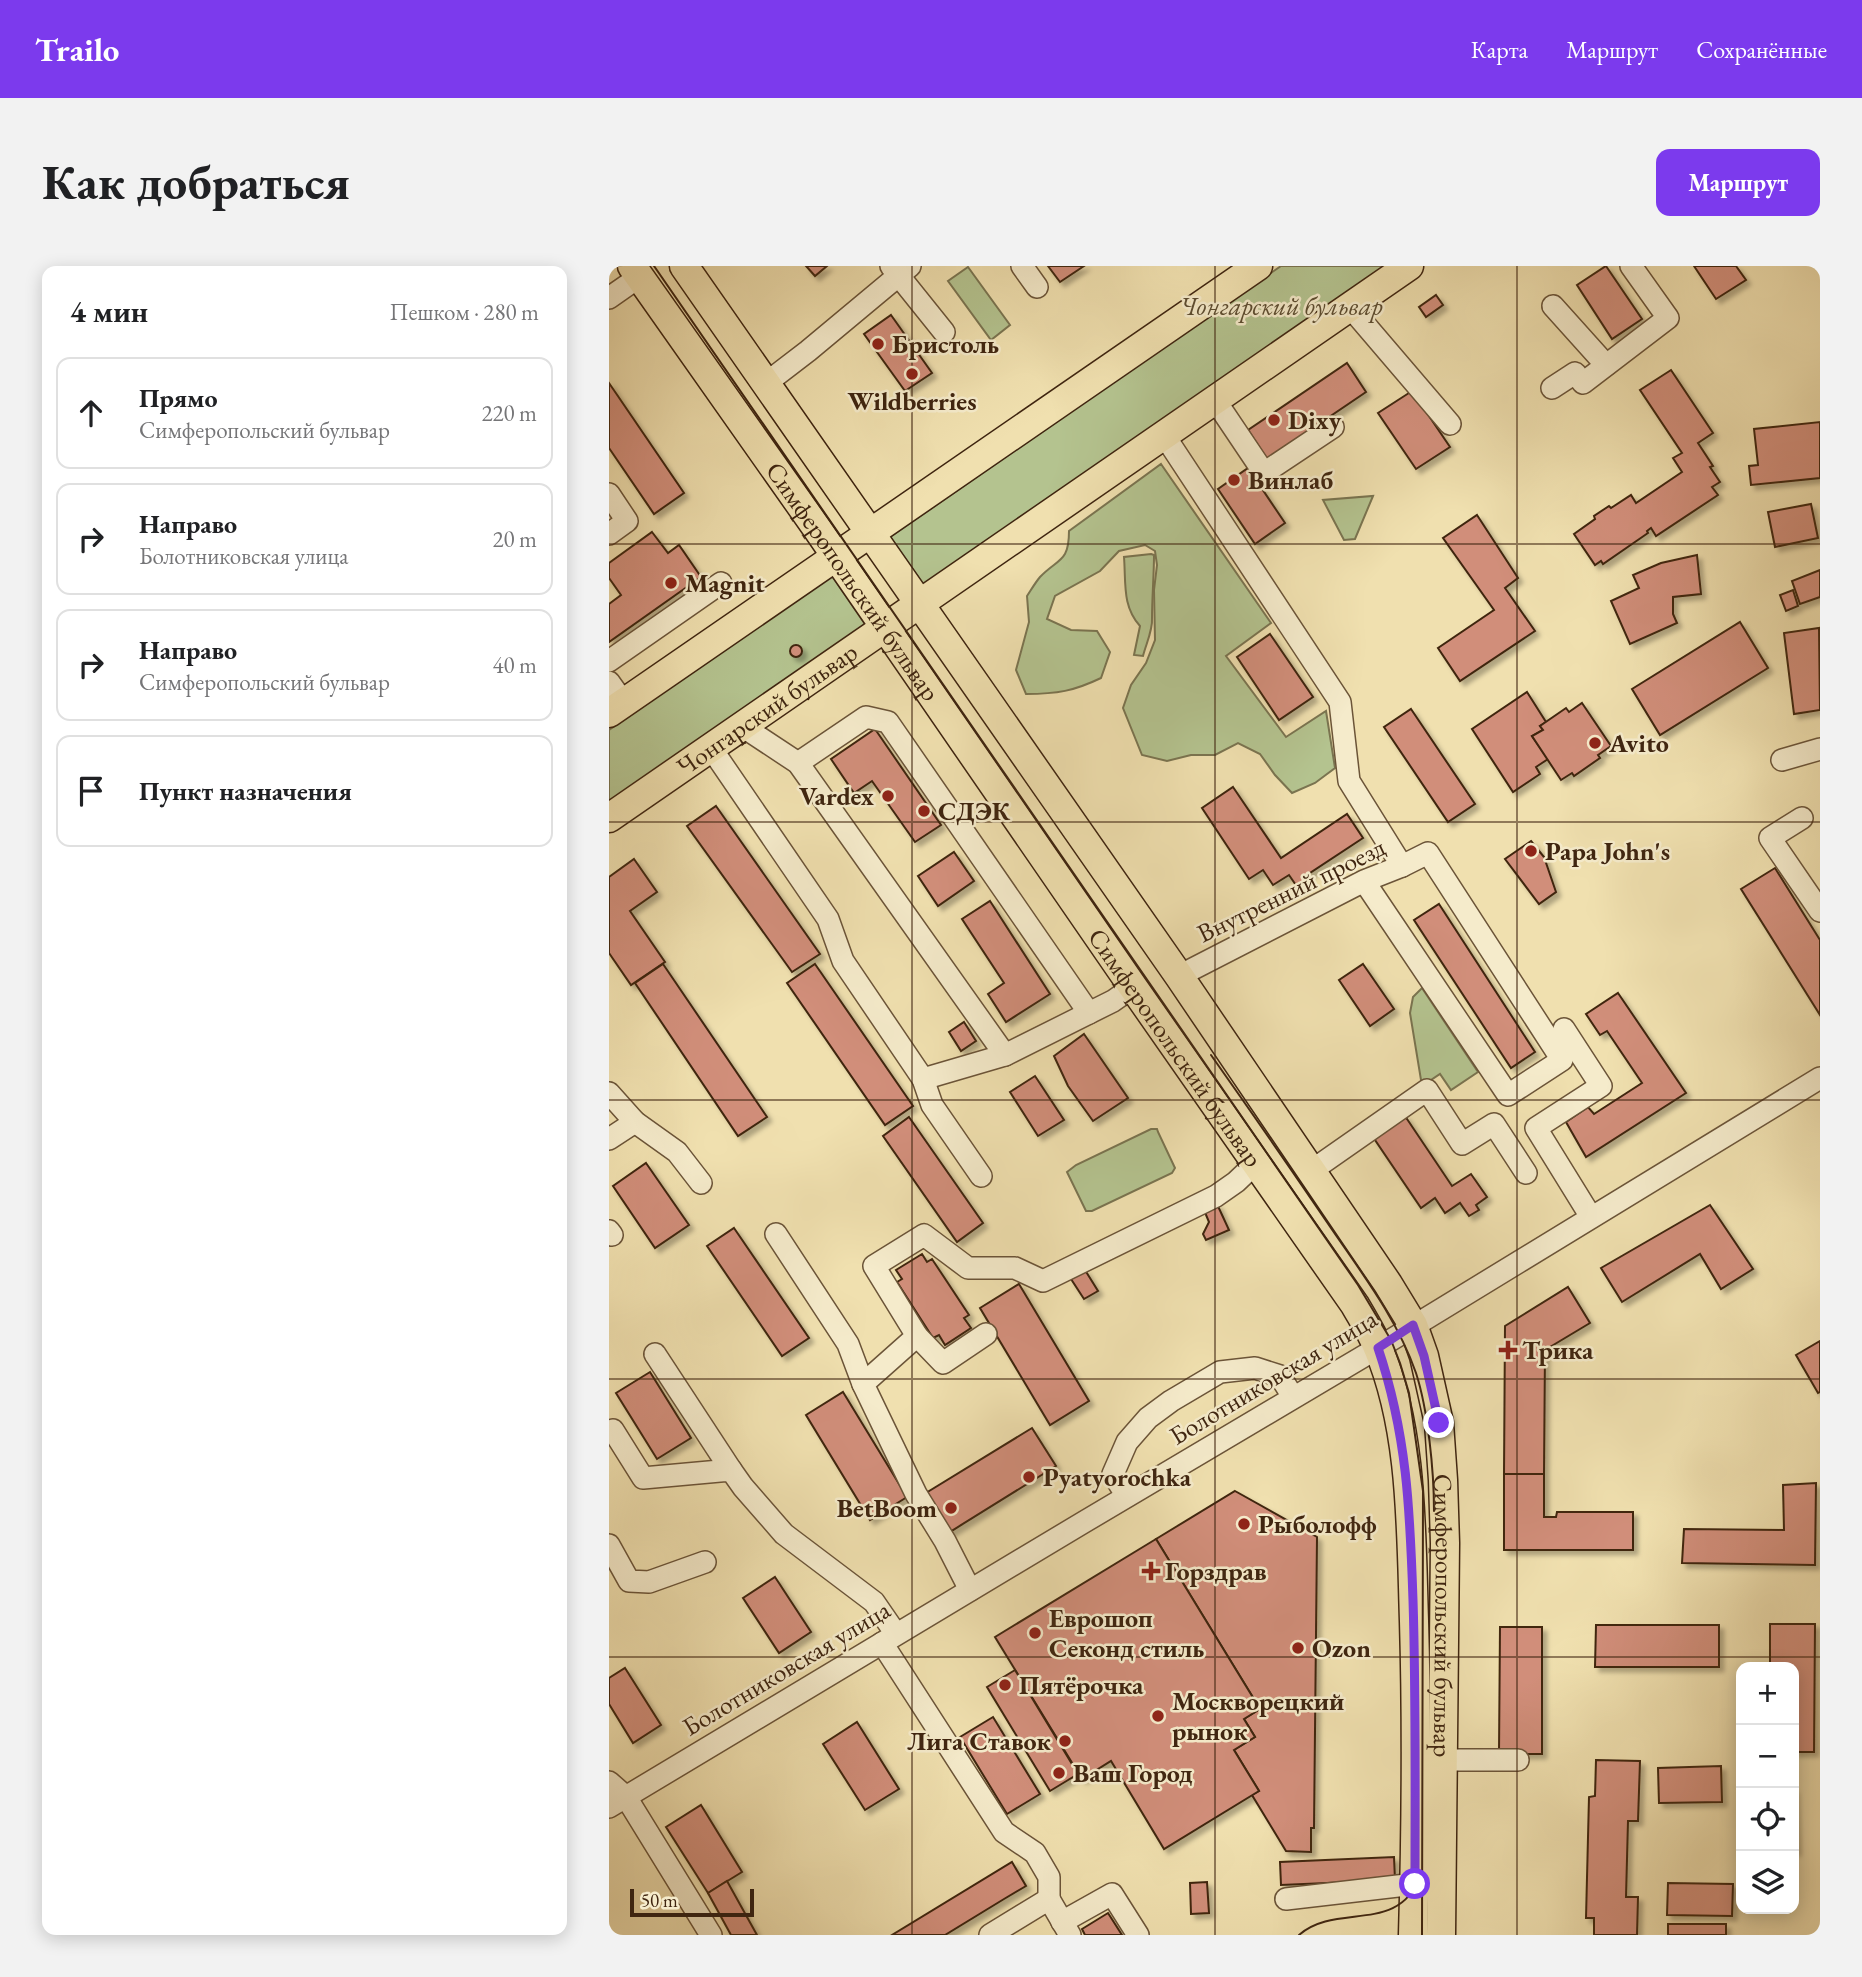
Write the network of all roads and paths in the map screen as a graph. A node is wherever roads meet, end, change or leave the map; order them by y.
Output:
1 (684, 266) edge
2 (1022, 266) edge
3 (1258, 266) edge
4 (1409, 266) edge
5 (1630, 266) edge
6 (899, 268) edge
7 (635, 271) edge
8 (1037, 286) dead end
9 (609, 298) edge
10 (1553, 306) dead end
11 (1350, 307) junction
12 (944, 332) dead end
13 (1606, 365) junction
14 (765, 384) junction
15 (1552, 388) dead end
16 (1215, 400) junction
17 (1450, 424) dead end
18 (1333, 427) dead end
19 (1164, 435) junction
20 (609, 494) edge
21 (870, 533) junction
22 (609, 534) edge
23 (836, 556) junction
24 (720, 583) dead end
25 (921, 604) junction
26 (886, 628) junction
27 (609, 660) edge
28 (614, 699) edge
29 (742, 726) junction
30 (711, 748) junction
31 (1820, 749) edge
32 (1782, 760) dead end
33 (799, 762) junction
34 (609, 818) edge
35 (1803, 818) dead end
36 (1402, 866) junction
37 (1364, 881) junction
38 (1820, 911) edge
39 (1179, 976) junction
40 (1133, 988) junction
41 (1089, 1013) junction
42 (1565, 1029) dead end
43 (1005, 1055) junction
44 (1820, 1078) edge
45 (923, 1079) junction
46 (609, 1093) edge
47 (1508, 1096) junction
48 (635, 1122) junction
49 (1494, 1124) junction
50 (609, 1139) edge
51 (1256, 1163) junction
52 (1311, 1171) junction
53 (1526, 1172) dead end
54 (981, 1176) dead end
55 (701, 1183) dead end
56 (1591, 1217) junction
57 (776, 1234) dead end
58 (1413, 1325) junction
59 (986, 1334) dead end
60 (917, 1336) junction
61 (1378, 1348) junction
62 (655, 1354) dead end
63 (863, 1384) junction
64 (1293, 1397) junction
65 (613, 1430) dead end
66 (731, 1470) junction
67 (1127, 1496) junction
68 (609, 1545) edge
69 (705, 1562) dead end
70 (970, 1590) junction
71 (889, 1638) junction
72 (1443, 1760) junction
73 (1518, 1760) dead end
74 (609, 1782) edge
75 (618, 1802) edge
76 (1415, 1884) junction
77 (1049, 1899) junction
78 (1286, 1899) dead end
79 (1066, 1928) edge
80 (711, 1935) edge
81 (990, 1935) edge
82 (1138, 1935) edge
83 (1413, 1935) edge
84 (1441, 1935) edge

1 - 14 main road, Симферопольский бульвар
2 - 8 street
3 - 21 main road
4 - 11 main road, Чонгарский бульвар
5 - 13 street
6 - 12 street
6 - 14 street
7 - 9 street
7 - 23 main road, Симферопольский бульвар
10 - 13 street
11 - 16 main road, Чонгарский бульвар
11 - 17 street
13 - 15 street
14 - 21 main road, Симферопольский бульвар
16 - 18 street
16 - 19 main road, Чонгарский бульвар
19 - 25 main road, Чонгарский бульвар
19 - 36 street
20 - 22 street
21 - 23 main road
21 - 25 main road, Симферопольский бульвар
23 - 26 main road, Симферопольский бульвар
23 - 28 main road
24 - 27 street
25 - 26 main road, Чонгарский бульвар
25 - 39 main road, Симферопольский бульвар
26 - 29 main road, Чонгарский бульвар
26 - 40 main road, Симферопольский бульвар
29 - 30 main road, Чонгарский бульвар
29 - 33 street
30 - 34 main road, Чонгарский бульвар
30 - 45 street
31 - 32 street
33 - 41 street
33 - 43 street
35 - 38 street
36 - 37 street, Внутренний проезд
36 - 47 street, Внутренний проезд
37 - 39 street, Внутренний проезд
37 - 47 street
39 - 52 main road, Симферопольский бульвар
40 - 41 street
40 - 51 main road, Симферопольский бульвар
41 - 43 street
42 - 56 street
43 - 45 street
44 - 56 street, Болотниковская улица
45 - 54 street
46 - 48 street
47 - 49 street
48 - 50 street
48 - 55 street
49 - 52 street
49 - 53 street
51 - 60 street
51 - 61 main road, Симферопольский бульвар
52 - 58 main road, Симферопольский бульвар
56 - 58 street, Болотниковская улица
57 - 63 street
58 - 61 street, Болотниковская улица
58 - 72 main road, Симферопольский бульвар
59 - 60 street
60 - 63 street
61 - 64 street, Болотниковская улица
61 - 76 main road, Симферопольский бульвар
62 - 66 street
63 - 70 street
64 - 67 street, Болотниковская улица
64 - 67 street
65 - 66 street
66 - 71 street
67 - 70 street, Болотниковская улица
68 - 69 street
70 - 71 street, Болотниковская улица
71 - 75 street, Болотниковская улица
71 - 77 street
72 - 73 street
72 - 84 main road, Симферопольский бульвар
74 - 75 street
75 - 80 street
76 - 78 street
76 - 83 main road, Симферопольский бульвар
77 - 79 street
77 - 81 street
79 - 82 street

